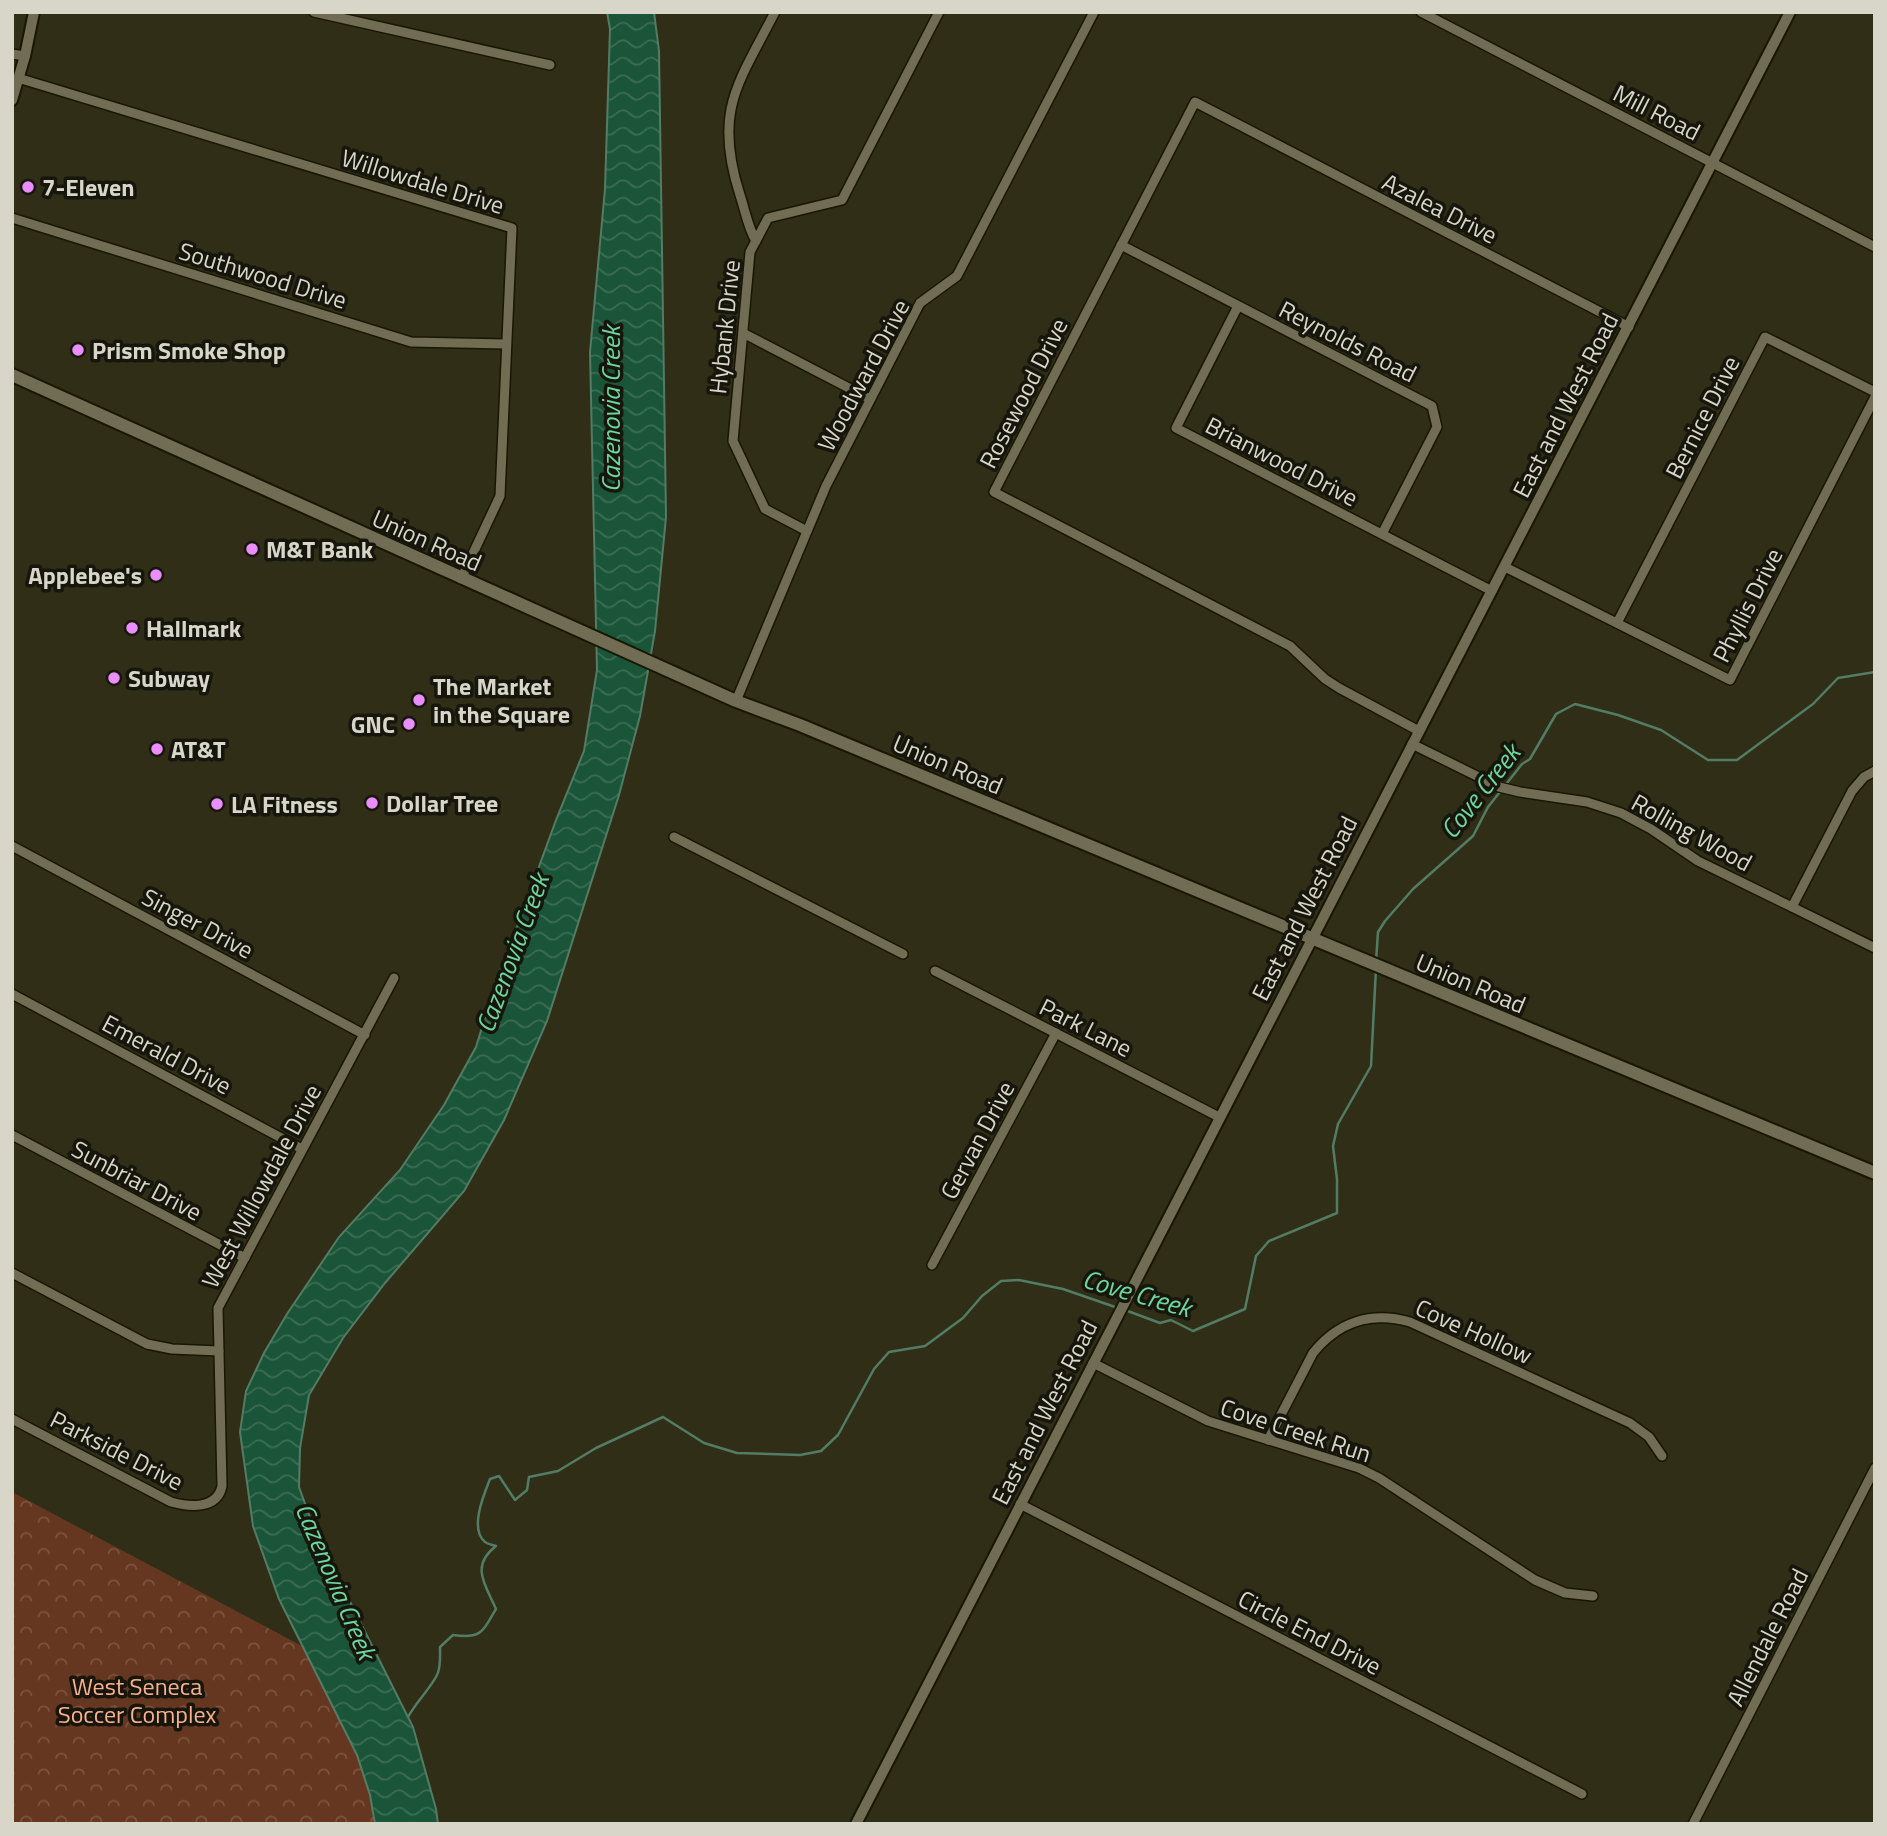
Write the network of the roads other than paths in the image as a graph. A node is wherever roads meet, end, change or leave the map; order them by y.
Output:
1 (34, 12) edge
2 (314, 12) edge
3 (775, 12) edge
4 (939, 12) edge
5 (1094, 12) edge
6 (1422, 12) edge
7 (1790, 12) edge
8 (12, 54) edge
9 (25, 56) junction
10 (550, 65) dead end
11 (18, 78) junction
12 (12, 100) edge
13 (1233, 122) joint
14 (1714, 164) junction
15 (12, 218) edge
16 (756, 241) junction
17 (1121, 245) junction
18 (1875, 247) edge
19 (1238, 306) junction
20 (1629, 327) junction
21 (743, 333) junction
22 (506, 344) junction
23 (12, 375) edge
24 (1875, 395) edge
25 (870, 399) junction
26 (807, 531) junction
27 (1382, 534) junction
28 (1505, 567) junction
29 (461, 579) junction
30 (1492, 590) junction
31 (1617, 623) junction
32 (736, 701) junction
33 (1419, 731) junction
34 (1412, 744) junction
35 (1875, 772) edge
36 (674, 837) dead end
37 (12, 846) edge
38 (1792, 907) junction
39 (1311, 939) junction
40 (1875, 948) edge
41 (903, 954) dead end
42 (935, 971) dead end
43 (394, 978) dead end
44 (12, 994) edge
45 (1056, 1033) junction
46 (365, 1035) junction
47 (1219, 1117) junction
48 (12, 1135) edge
49 (302, 1149) junction
50 (1875, 1173) edge
51 (245, 1258) junction
52 (932, 1265) dead end
53 (12, 1273) edge
54 (219, 1351) junction
55 (1093, 1363) junction
56 (12, 1419) edge
57 (1268, 1440) junction
58 (1662, 1456) dead end
59 (1875, 1468) edge
60 (206, 1503) joint
61 (1020, 1504) junction
62 (1593, 1596) dead end
63 (1582, 1794) dead end
64 (856, 1824) edge
65 (1693, 1824) edge

1 - 9 street
2 - 10 street
3 - 16 street
4 - 16 street, Hybank Drive
5 - 25 street, Woodward Drive
6 - 14 street, Mill Road
7 - 14 street, East and West Road
8 - 9 street
9 - 11 street
11 - 12 street
11 - 22 street, Willowdale Drive
13 - 17 street, Rosewood Drive
13 - 20 street, Azalea Drive
14 - 18 street, Mill Road
14 - 20 street, East and West Road
15 - 22 street, Southwood Drive
16 - 21 street, Hybank Drive
17 - 19 street, Reynolds Road
17 - 33 street, Rosewood Drive
19 - 27 street, Reynolds Road
19 - 27 street, Brianwood Drive
20 - 28 street, East and West Road
21 - 25 street
21 - 26 street, Hybank Drive
22 - 29 street, Willowdale Drive
23 - 29 main road, Union Road
24 - 31 street, Phyllis Drive
24 - 31 street, Bernice Drive
25 - 26 street, Woodward Drive
26 - 32 street, Woodward Drive
27 - 30 street, Brianwood Drive
28 - 30 street, East and West Road
28 - 31 street, Phyllis Drive
29 - 32 main road, Union Road
30 - 33 street, East and West Road
32 - 39 main road, Union Road
33 - 34 street, East and West Road
34 - 38 street, Rolling Wood
34 - 39 street, East and West Road
35 - 38 street
36 - 41 street
37 - 46 street, Singer Drive
38 - 40 street, Rolling Wood
39 - 47 street, East and West Road
39 - 50 main road, Union Road
42 - 45 street, Park Lane
43 - 46 street, West Willowdale Drive
44 - 49 street, Emerald Drive
45 - 47 street, Park Lane
45 - 52 street, Gervan Drive
46 - 49 street, West Willowdale Drive
47 - 55 street, East and West Road
48 - 51 street, Sunbriar Drive
49 - 51 street, West Willowdale Drive
51 - 54 street, West Willowdale Drive
53 - 54 street
54 - 60 street, West Willowdale Drive
55 - 57 street, Cove Creek Run
55 - 61 street, East and West Road
56 - 60 street, Parkside Drive
57 - 58 street, Cove Hollow
57 - 62 street, Cove Creek Run
59 - 65 street, Allendale Road
61 - 63 street, Circle End Drive
61 - 64 street, East and West Road

